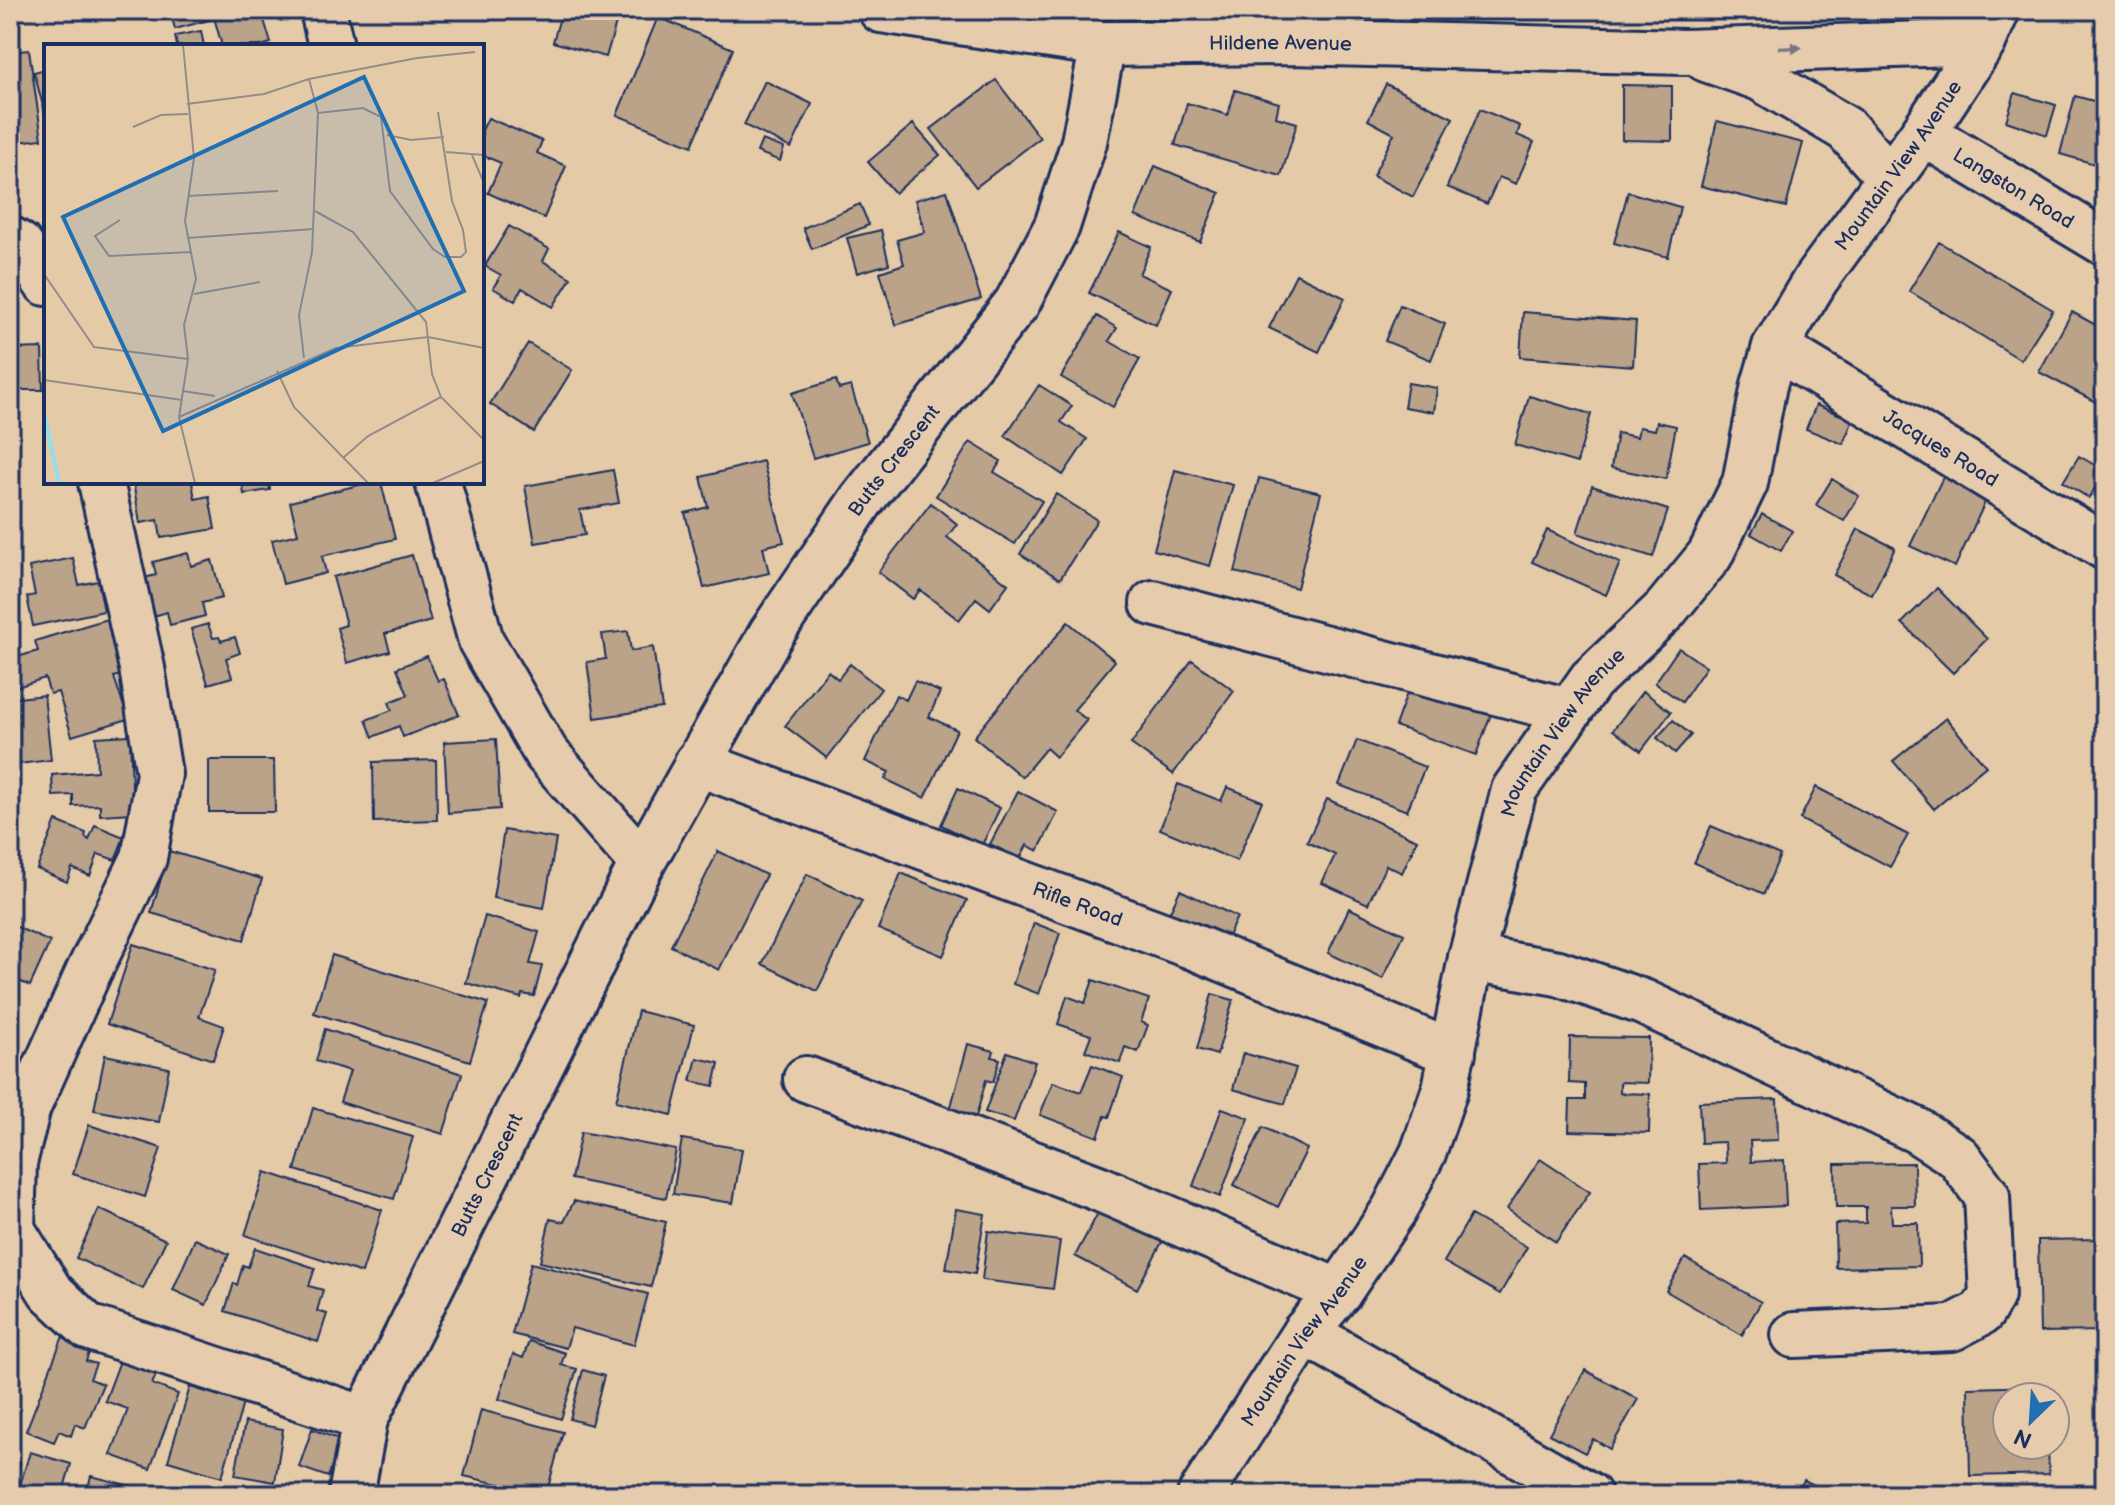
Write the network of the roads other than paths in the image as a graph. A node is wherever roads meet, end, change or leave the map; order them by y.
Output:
1 (323, 10) edge
2 (881, 10) edge
3 (1293, 26) edge
4 (1990, 26) edge
5 (331, 44) edge
6 (1103, 44) junction
7 (1685, 52) junction
8 (1923, 133) junction
9 (1889, 177) junction
10 (10, 239) edge
11 (2105, 243) edge
12 (44, 280) edge
13 (1775, 347) junction
14 (101, 484) edge
15 (439, 484) edge
16 (2105, 547) edge
17 (1153, 603) dead end
18 (1569, 711) junction
19 (697, 763) junction
20 (642, 863) junction
21 (1471, 958) junction
22 (1453, 1053) junction
23 (806, 1079) dead end
24 (19, 1100) edge
25 (1339, 1292) junction
26 (1305, 1332) junction
27 (1794, 1335) dead end
28 (365, 1419) junction
29 (351, 1495) edge
30 (1200, 1495) edge
31 (1589, 1495) edge

1 - 5 street
2 - 6 street, Hildene Avenue
3 - 6 street, Hildene Avenue
3 - 7 street, Hildene Avenue
7 -> 4 street, Hildene Avenue
4 - 8 street, Mountain View Avenue
6 - 19 street, Butts Crescent
7 - 9 street, Hildene Avenue
8 - 9 street, Mountain View Avenue
8 - 11 street, Langston Road
9 - 13 street, Mountain View Avenue
10 - 12 street
13 - 16 street, Jacques Road
13 - 18 street, Mountain View Avenue
14 - 24 street
15 - 20 street
17 - 18 street
18 - 21 street, Mountain View Avenue
19 - 20 street, Butts Crescent
19 - 22 street, Rifle Road
20 - 28 street, Butts Crescent
21 - 22 street, Mountain View Avenue
21 - 27 street
22 - 25 street, Mountain View Avenue
23 - 25 street
24 - 28 street
25 - 26 street, Mountain View Avenue
26 - 30 street, Mountain View Avenue
26 - 31 street
28 - 29 street, Butts Crescent

